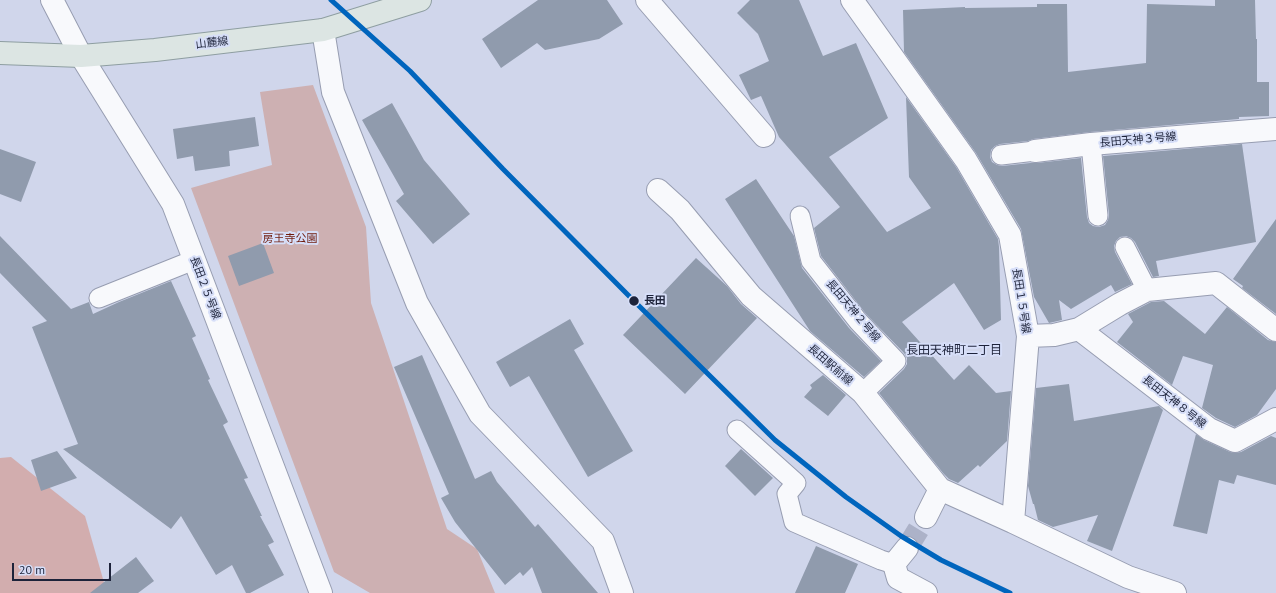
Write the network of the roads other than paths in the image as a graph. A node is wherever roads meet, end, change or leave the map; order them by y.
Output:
1 (52, 0) edge
2 (420, 0) edge
3 (647, 0) edge
4 (852, 0) edge
5 (323, 30) junction
6 (0, 53) edge
7 (81, 56) junction
8 (1276, 129) edge
9 (764, 136) dead end
10 (1091, 144) junction
11 (1035, 151) joint
12 (1001, 155) dead end
13 (658, 190) dead end
14 (800, 216) dead end
15 (1098, 216) dead end
16 (1125, 247) dead end
17 (194, 260) junction
18 (1147, 290) junction
19 (99, 298) dead end
20 (1079, 329) junction
21 (1276, 330) edge
22 (1028, 336) junction
23 (863, 393) junction
24 (1276, 419) edge
25 (737, 430) dead end
26 (940, 489) junction
27 (926, 517) tunnel mouth
28 (1013, 522) junction
29 (907, 548) tunnel mouth
30 (894, 564) junction
31 (321, 593) edge
32 (622, 593) edge
33 (926, 593) edge
34 (1176, 593) edge

1 - 7 street, 長田２５号線
2 - 5 main road, 山麓線
3 - 9 street
4 - 22 street, 長田１５号線
5 - 7 main road, 山麓線
5 - 32 street
6 - 7 main road, 山麓線
7 - 17 street, 長田２５号線
8 - 10 street, 長田天神３号線
10 - 11 street, 長田天神３号線
10 - 15 lane
11 - 12 lane, 長田天神３号線
13 - 23 street, 長田駅前線
14 - 23 lane, 長田天神２号線
16 - 18 lane
17 - 19 lane
17 - 31 street, 長田２５号線
18 - 20 street
18 - 21 street
20 - 22 street
20 - 24 street, 長田天神８号線
22 - 28 street, 長田１５号線
23 - 26 street, 長田駅前線
25 - 30 lane
26 - 27 street
26 - 28 street, 長田駅前線
28 - 34 street
29 - 30 street
30 - 33 street

